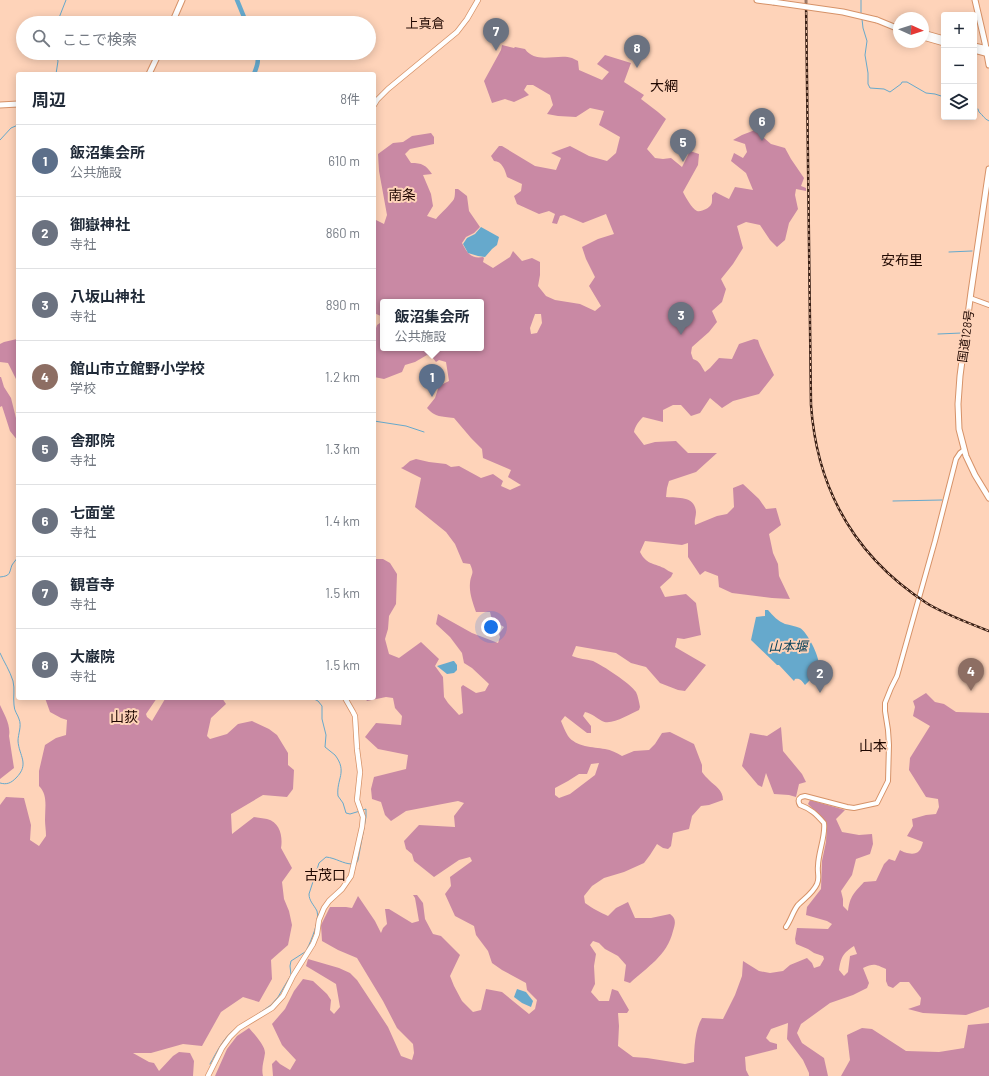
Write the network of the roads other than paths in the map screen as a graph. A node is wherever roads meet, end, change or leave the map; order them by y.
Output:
1 (182, 0) edge
2 (478, 0) edge
3 (757, 0) edge
4 (764, 0) edge
5 (975, 0) edge
6 (773, 2) junction
7 (175, 16) edge
8 (878, 20) junction
9 (893, 24) edge
10 (893, 26) edge
11 (929, 35) edge
12 (941, 38) edge
13 (929, 39) edge
14 (941, 42) edge
15 (977, 47) edge
16 (977, 50) edge
17 (988, 51) edge
18 (155, 60) edge
19 (989, 65) edge
20 (150, 72) edge
21 (376, 102) edge
22 (16, 104) edge
23 (0, 105) edge
24 (989, 169) edge
25 (970, 298) junction
26 (989, 306) edge
27 (964, 450) junction
28 (989, 498) edge
29 (345, 700) edge
30 (786, 927) dead end
31 (208, 1076) edge

1 - 7 main road
2 - 21 main road
3 - 6 main road
4 - 6 main road
5 - 17 main road
6 - 8 main road, bridge
8 - 9 main road
8 - 10 main road
11 - 12 main road
13 - 14 main road
15 - 17 main road
16 - 17 main road
17 - 19 main road
18 - 20 main road
22 - 23 main road
24 - 25 main road, 国道128号
25 - 26 street
25 - 27 main road, 国道128号
27 - 28 main road, 国道128号
27 - 30 street
29 - 31 main road

